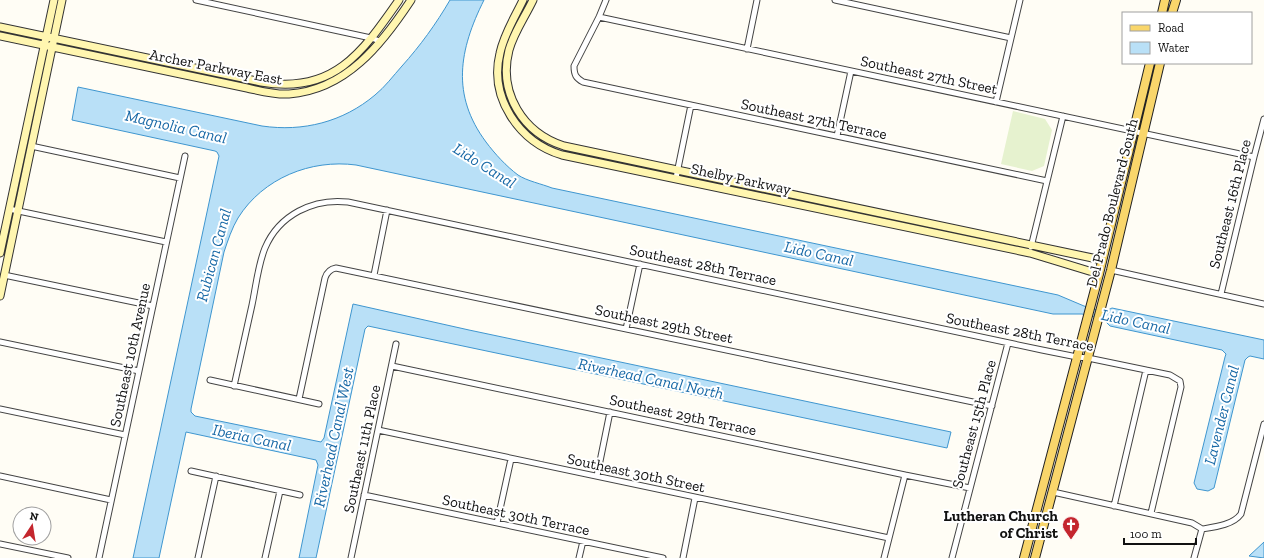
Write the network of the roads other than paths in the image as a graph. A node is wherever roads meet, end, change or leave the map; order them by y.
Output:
1 (54, 0) edge
2 (62, 0) edge
3 (196, 0) edge
4 (399, 0) edge
5 (411, 0) edge
6 (523, 0) edge
7 (533, 0) edge
8 (606, 0) edge
9 (757, 0) edge
10 (835, 0) edge
11 (868, 0) edge
12 (1020, 0) edge
13 (1165, 0) edge
14 (1176, 0) edge
15 (866, 7) junction
16 (1162, 12) edge
17 (1172, 12) edge
18 (599, 17) junction
19 (0, 27) edge
20 (0, 36) edge
21 (46, 36) junction
22 (54, 38) junction
23 (371, 38) junction
24 (1011, 38) junction
25 (380, 41) junction
26 (44, 45) junction
27 (52, 47) junction
28 (747, 49) junction
29 (1150, 64) edge
30 (1160, 64) edge
31 (851, 71) junction
32 (996, 102) junction
33 (691, 105) junction
34 (1063, 116) junction
35 (1264, 119) edge
36 (1134, 131) junction
37 (1143, 133) junction
38 (837, 136) junction
39 (31, 146) junction
40 (564, 146) junction
41 (562, 155) junction
42 (185, 156) dead end
43 (1254, 157) junction
44 (678, 170) junction
45 (180, 178) junction
46 (676, 178) junction
47 (1047, 181) junction
48 (9, 209) junction
49 (387, 210) junction
50 (18, 211) junction
51 (1111, 224) junction
52 (166, 242) junction
53 (1030, 249) junction
54 (0, 253) edge
55 (1102, 260) junction
56 (640, 264) junction
57 (1110, 270) junction
58 (1099, 274) junction
59 (4, 275) junction
60 (374, 275) junction
61 (1221, 294) junction
62 (0, 296) edge
63 (1102, 304) junction
64 (1264, 304) edge
65 (153, 306) junction
66 (626, 329) junction
67 (0, 342) edge
68 (1008, 343) junction
69 (396, 344) dead end
70 (1077, 357) junction
71 (1088, 358) junction
72 (392, 366) junction
73 (1146, 370) junction
74 (139, 371) junction
75 (210, 380) dead end
76 (234, 386) junction
77 (299, 399) junction
78 (319, 404) dead end
79 (992, 406) junction
80 (0, 409) edge
81 (610, 412) junction
82 (1264, 424) edge
83 (378, 430) junction
84 (125, 435) junction
85 (511, 459) junction
86 (1049, 463) junction
87 (191, 471) dead end
88 (0, 476) edge
89 (216, 476) junction
90 (597, 476) junction
91 (905, 476) junction
92 (970, 488) junction
93 (280, 491) junction
94 (1053, 492) junction
95 (300, 495) dead end
96 (364, 495) junction
97 (695, 498) junction
98 (111, 500) junction
99 (1114, 506) junction
100 (1151, 513) junction
101 (497, 523) junction
102 (1202, 529) junction
103 (889, 538) junction
104 (583, 541) junction
105 (0, 544) edge
106 (68, 558) edge
107 (99, 558) edge
108 (198, 558) edge
109 (265, 558) edge
110 (351, 558) edge
111 (579, 558) edge
112 (663, 558) edge
113 (683, 558) edge
114 (884, 558) edge
115 (952, 558) edge
116 (1024, 558) edge
117 (1035, 558) edge
118 (1194, 558) edge

1 - 21 street
2 - 22 street
3 - 23 street
4 - 23 street, Archer Parkway East
5 - 25 street, Archer Parkway East
6 - 41 street, Shelby Parkway
7 - 40 street, Shelby Parkway
8 - 18 street
9 - 28 street
10 - 15 street
11 - 15 street
12 - 24 street
13 - 16 main road
14 - 17 main road
15 - 24 street
18 - 28 street, Southeast 27th Street
18 - 33 street, Southeast 27th Terrace
19 - 21 street, Archer Parkway East
20 - 26 street, Archer Parkway East
21 - 22 street, Archer Parkway East
21 - 26 street
22 - 23 street, Archer Parkway East
22 - 27 street
23 - 25 street
24 - 32 street
25 - 27 street, Archer Parkway East
26 - 27 street, Archer Parkway East
26 - 48 street
27 - 39 street
28 - 31 street, Southeast 27th Street
29 - 36 main road, Del Prado Boulevard South
30 - 37 main road, Del Prado Boulevard South
31 - 32 street, Southeast 27th Street
31 - 38 street
32 - 34 street, Southeast 27th Street
33 - 38 street, Southeast 27th Terrace
33 - 44 street
34 - 36 street, Southeast 27th Street
34 - 47 street
35 - 43 street, Southeast 16th Place
36 - 37 street, Southeast 27th Street
36 - 51 main road, Del Prado Boulevard South
37 - 43 street, Southeast 27th Street
37 - 57 main road, Del Prado Boulevard South
38 - 47 street, Southeast 27th Terrace
39 - 45 street
39 - 50 street
40 - 41 street
40 - 44 street, Shelby Parkway
41 - 46 street, Shelby Parkway
42 - 45 street, Southeast 10th Avenue
43 - 61 street, Southeast 16th Place
44 - 46 street
44 - 53 street, Shelby Parkway
45 - 52 street, Southeast 10th Avenue
46 - 53 street, Shelby Parkway
47 - 53 street
48 - 50 street
48 - 54 street
49 - 56 street, Southeast 28th Terrace
49 - 60 street
49 - 76 street, Southeast 28th Terrace
50 - 52 street
50 - 59 street
51 - 55 main road, Del Prado Boulevard South
51 - 57 main road
52 - 65 street, Southeast 10th Avenue
53 - 55 street, Shelby Parkway
53 - 58 street, Shelby Parkway
55 - 58 main road, Del Prado Boulevard South
55 - 63 main road
56 - 66 street
56 - 68 street, Southeast 28th Terrace
57 - 61 street
57 - 63 main road, Del Prado Boulevard South
58 - 70 main road, Del Prado Boulevard South
59 - 62 street
59 - 65 street
60 - 66 street, Southeast 29th Street
60 - 77 street, Southeast 29th Street
61 - 64 street
63 - 71 main road, Del Prado Boulevard South
65 - 74 street, Southeast 10th Avenue
66 - 79 street, Southeast 29th Street
67 - 74 street
68 - 70 street, Southeast 28th Terrace
68 - 79 street, Southeast 15th Place
69 - 72 street, Southeast 11th Place
70 - 71 street, Southeast 28th Terrace
70 - 86 main road, Del Prado Boulevard South
71 - 73 street, Southeast 28th Terrace
71 - 94 main road, Del Prado Boulevard South
72 - 81 street, Southeast 29th Terrace
72 - 83 street, Southeast 11th Place
73 - 99 street
73 - 100 street, Southeast 28th Terrace
74 - 84 street, Southeast 10th Avenue
75 - 76 street
76 - 77 street
77 - 78 street
79 - 92 street, Southeast 15th Place
80 - 84 street
81 - 90 street
81 - 91 street, Southeast 29th Terrace
82 - 102 street
83 - 85 street, Southeast 30th Street
83 - 96 street, Southeast 11th Place
84 - 98 street, Southeast 10th Avenue
85 - 90 street, Southeast 30th Street
85 - 101 street
86 - 94 main road
86 - 116 main road, Del Prado Boulevard South
87 - 89 street
88 - 98 street
89 - 93 street
89 - 108 street
90 - 97 street, Southeast 30th Street
91 - 92 street, Southeast 29th Terrace
91 - 103 street
92 - 115 street, Southeast 15th Place
93 - 95 street
93 - 109 street
94 - 99 street
94 - 117 main road, Del Prado Boulevard South
96 - 101 street, Southeast 30th Terrace
96 - 110 street, Southeast 11th Place
97 - 103 street, Southeast 30th Street
97 - 113 street
98 - 107 street, Southeast 10th Avenue
99 - 100 street
100 - 102 street
101 - 104 street, Southeast 30th Terrace
102 - 118 street
103 - 114 street
104 - 111 street
104 - 112 street, Southeast 30th Terrace
105 - 106 street

